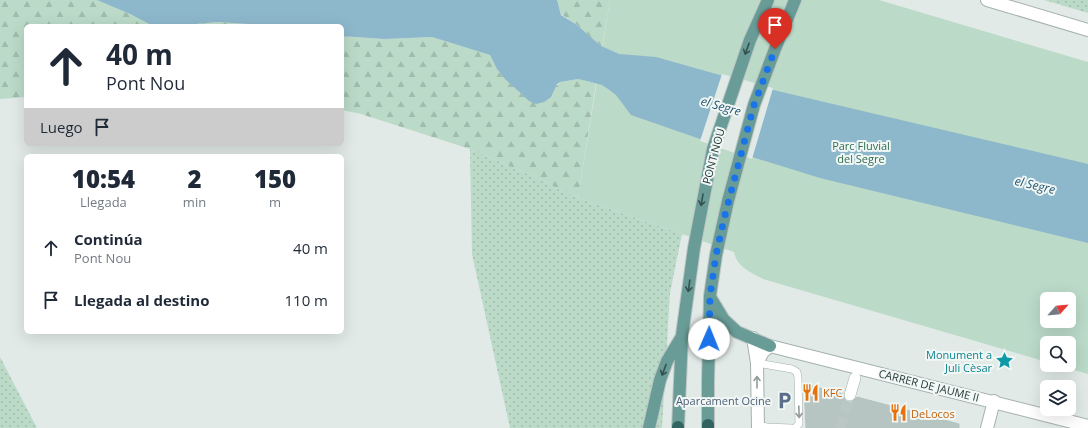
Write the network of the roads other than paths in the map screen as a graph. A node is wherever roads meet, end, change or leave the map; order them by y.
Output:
1 (768, 0) edge
2 (795, 0) edge
3 (987, 0) edge
4 (1088, 30) edge
5 (710, 296) junction
6 (682, 335) junction
7 (753, 338) junction
8 (770, 346) junction
9 (757, 363) junction
10 (855, 378) dead end
11 (850, 396) tunnel mouth
12 (994, 401) junction
13 (758, 426) edge
14 (1088, 426) edge
15 (708, 427) edge
16 (649, 428) edge
17 (678, 428) edge
18 (791, 428) edge
19 (796, 428) edge
20 (987, 428) edge

1 -> 6 main road, PONT NOU
2 - 5 main road
3 - 4 street
5 - 7 main road
5 - 15 main road
6 -> 16 main road
6 - 17 main road, PONT NOU
7 - 8 main road
7 - 9 street
8 - 9 street
8 - 12 street, CARRER DE JAUME II
13 -> 9 street
9 -> 19 lane
10 - 11 street
12 - 14 street, CARRER DE JAUME II
12 - 20 street
13 - 18 lane

